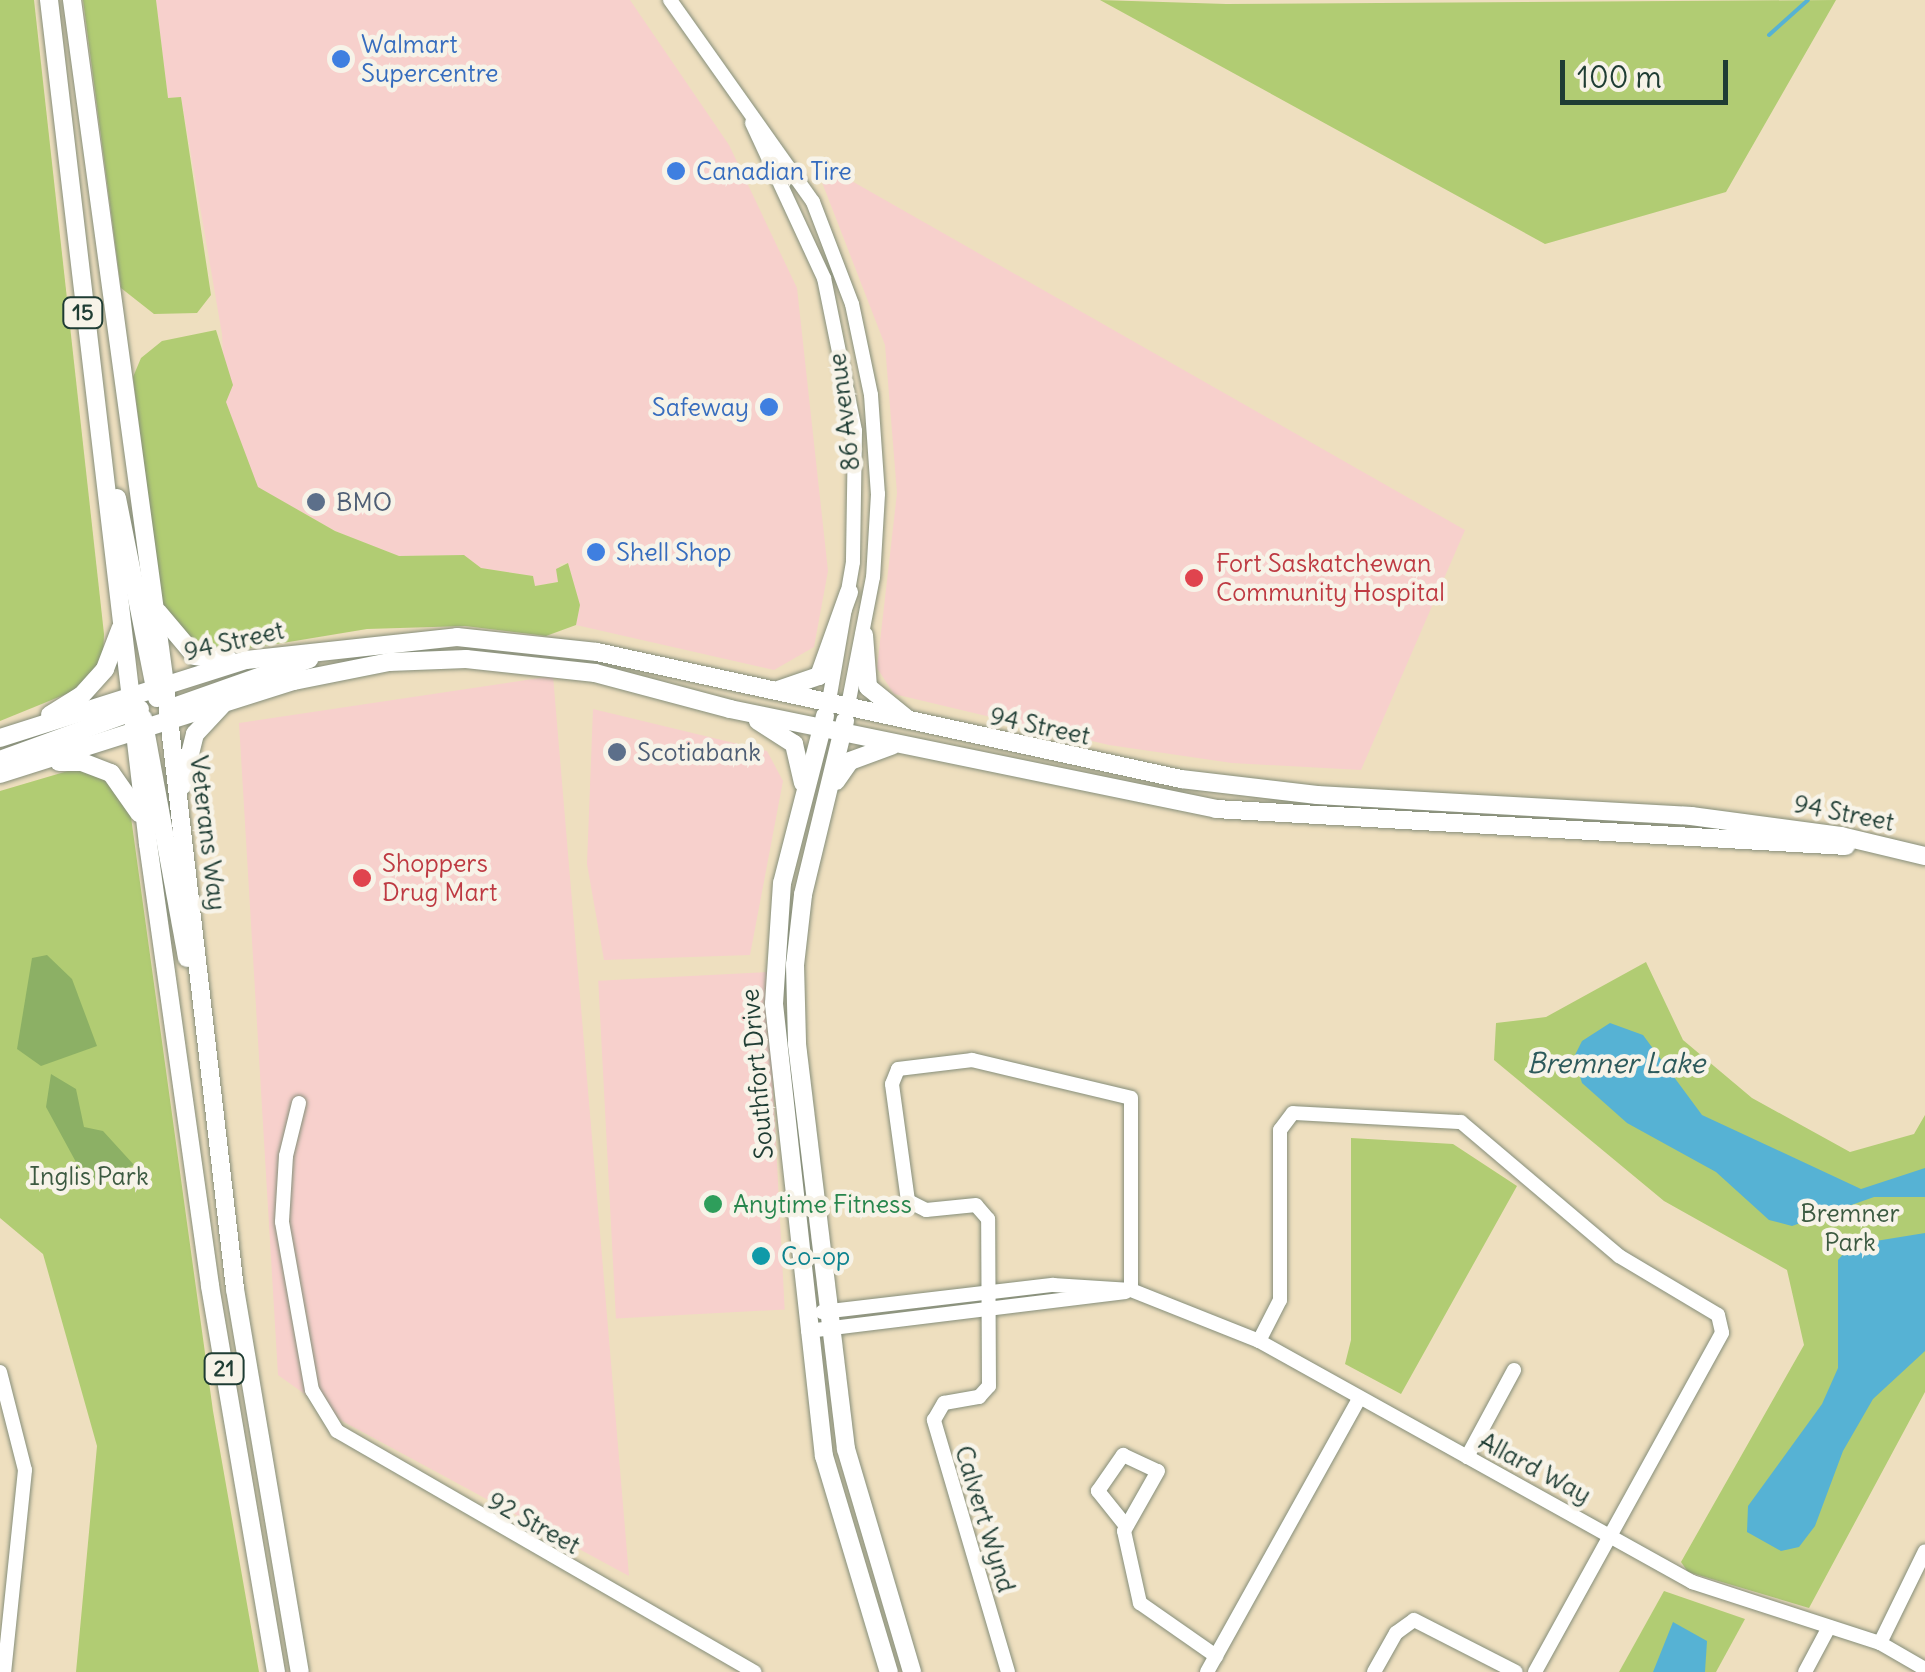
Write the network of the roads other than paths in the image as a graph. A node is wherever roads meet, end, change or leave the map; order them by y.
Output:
1 (49, 0) edge
2 (72, 0) edge
3 (670, 0) edge
4 (748, 114) junction
5 (93, 406) junction
6 (850, 592) junction
7 (152, 600) junction
8 (122, 625) junction
9 (864, 635) junction
10 (334, 648) junction
11 (246, 660) junction
12 (768, 691) junction
13 (162, 701) junction
14 (226, 701) junction
15 (828, 706) junction
16 (730, 710) junction
17 (848, 710) junction
18 (139, 717) junction
19 (822, 727) junction
20 (928, 728) junction
21 (26, 730) junction
22 (842, 732) junction
23 (0, 738) edge
24 (897, 745) junction
25 (0, 760) edge
26 (24, 766) junction
27 (0, 774) edge
28 (804, 794) junction
29 (179, 805) junction
30 (819, 824) junction
31 (148, 844) junction
32 (1920, 855) edge
33 (210, 1061) junction
34 (299, 1103) dead end
35 (1131, 1290) junction
36 (988, 1300) junction
37 (830, 1320) junction
38 (807, 1323) junction
39 (1259, 1341) junction
40 (1514, 1370) dead end
41 (0, 1372) edge
42 (1359, 1398) junction
43 (1467, 1457) junction
44 (1126, 1526) junction
45 (1610, 1534) junction
46 (1925, 1551) edge
47 (1829, 1627) junction
48 (1880, 1643) junction
49 (1216, 1656) junction
50 (1925, 1669) edge
51 (4, 1672) edge
52 (276, 1672) edge
53 (300, 1672) edge
54 (755, 1672) edge
55 (888, 1672) edge
56 (912, 1672) edge
57 (1008, 1672) edge
58 (1207, 1672) edge
59 (1374, 1672) edge
60 (1516, 1672) edge
61 (1534, 1672) edge
62 (1805, 1672) edge

1 - 5 main road, 15
2 - 7 main road, Veterans Way / 15
3 - 4 street, 86 Avenue
4 - 6 street, 86 Avenue
4 - 9 street, 86 Avenue
5 - 8 main road, 15
5 - 13 main road
6 - 12 main road
6 - 15 street, 86 Avenue
7 - 11 main road
7 - 13 main road, Veterans Way / 15
8 - 18 main road, 15
8 - 21 main road
9 - 17 street, 86 Avenue
9 - 20 main road
10 - 11 main road, 94 Street
10 - 12 main road, 94 Street
10 - 13 main road
11 - 13 main road, 94 Street
12 - 15 main road, 94 Street
13 - 14 main road, 94 Street
13 - 18 main road
13 - 18 main road
13 - 29 main road, Veterans Way / 21
14 - 16 main road, 94 Street
14 - 29 main road
15 - 17 main road, 94 Street
15 - 19 main road, Southfort Drive
16 - 19 main road, 94 Street
16 - 28 main road
17 - 20 main road, 94 Street
17 - 22 main road, 86 Avenue
18 - 21 main road
18 - 25 main road
18 - 26 main road
18 - 31 main road, 21
18 - 33 main road
19 - 22 main road, 94 Street
19 - 28 main road, Southfort Drive
20 - 32 main road, 94 Street
21 - 23 main road
22 - 24 main road, 94 Street
22 - 30 main road, Southfort Drive
24 - 30 main road
24 - 32 main road, 94 Street
26 - 27 main road
26 - 31 main road
28 - 38 main road, Southfort Drive
29 - 33 main road, Veterans Way / 21
30 - 37 main road, Southfort Drive
31 - 52 main road, 21
33 - 53 main road, Veterans Way / 21
34 - 54 street, 92 Street
35 - 36 street, Allard Way
35 - 36 street
35 - 39 street, Allard Way
36 - 37 street, Allard Way
36 - 57 street, Calvert Wynd
37 - 38 street, Allard Way
37 - 56 main road, Southfort Drive
38 - 55 main road, Southfort Drive
39 - 42 street, Allard Way
39 - 45 street
40 - 43 street
41 - 51 street
42 - 43 street, Allard Way
42 - 49 street
43 - 45 street, Allard Way
44 - 44 street
44 - 49 street
45 - 47 street, Allard Way
45 - 61 street
46 - 48 street
47 - 48 street, Allard Way
47 - 62 street
48 - 50 street, Allard Way
49 - 58 street
59 - 60 street

